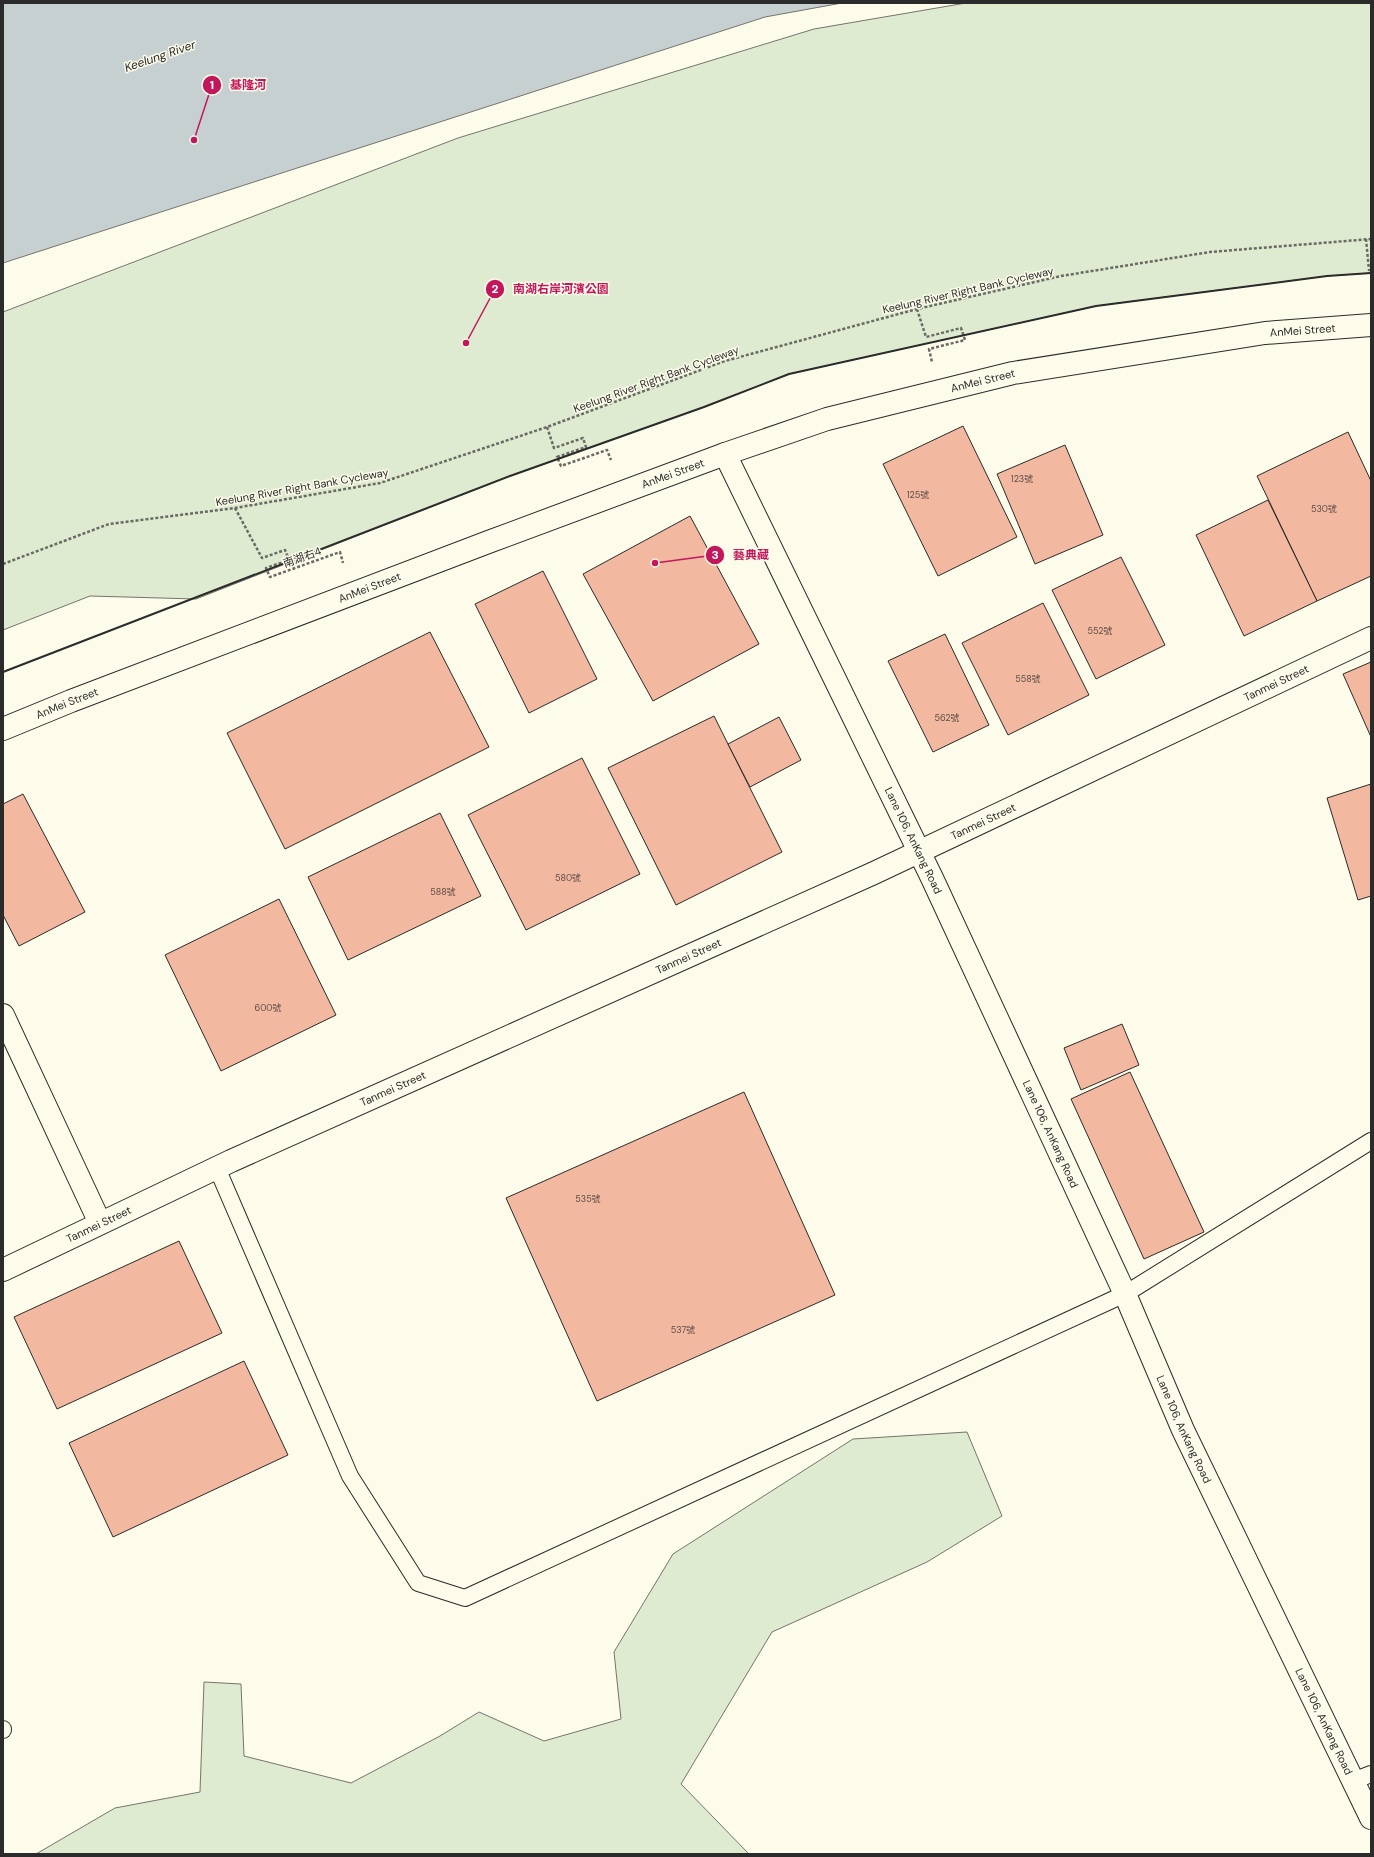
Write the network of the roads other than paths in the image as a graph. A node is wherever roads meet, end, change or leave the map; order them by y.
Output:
1 (1371, 325) edge
2 (725, 454) junction
3 (1371, 638) edge
4 (3, 728) edge
5 (919, 851) junction
6 (3, 1015) edge
7 (1371, 1140) edge
8 (216, 1168) junction
9 (100, 1223) junction
10 (3, 1270) edge
11 (1125, 1294) junction
12 (1362, 1777) edge
13 (1371, 1818) edge

1 - 2 street, AnMei Street
2 - 4 street, AnMei Street
2 - 5 street, Lane 106, AnKang Road
3 - 5 street, Tanmei Street
5 - 8 street, Tanmei Street
5 - 11 street, Lane 106, AnKang Road
6 - 9 street
7 - 11 lane
8 - 9 street, Tanmei Street
8 - 11 lane
9 - 10 street, Tanmei Street
11 - 12 street, Lane 106, AnKang Road
12 - 13 street, Lane 106, AnKang Road

